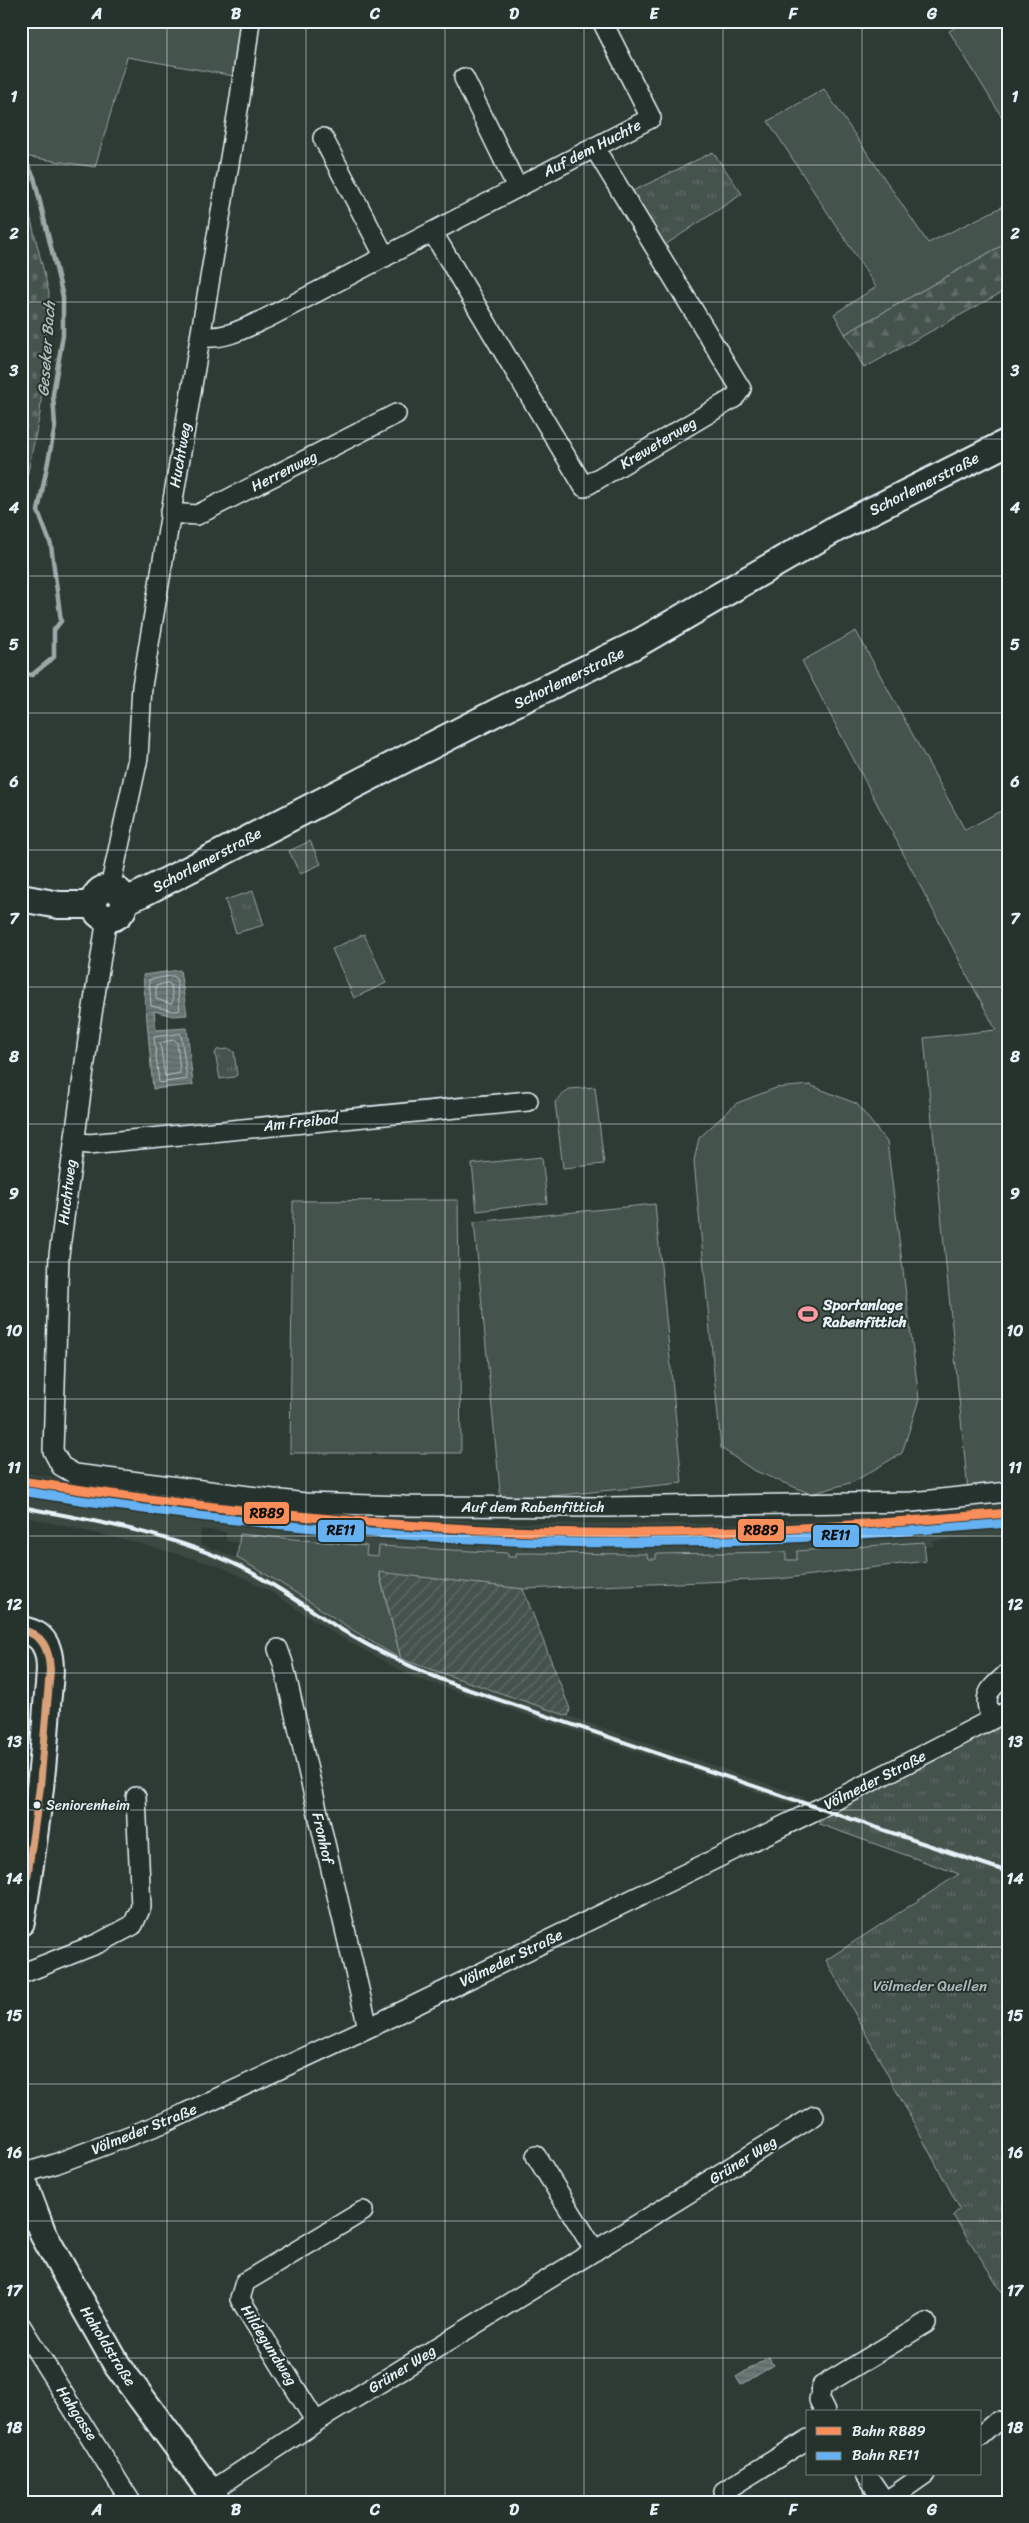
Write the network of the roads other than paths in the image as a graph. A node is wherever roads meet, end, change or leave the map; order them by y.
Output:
1 (250, 21) edge
2 (602, 21) edge
3 (464, 78) dead end
4 (323, 138) dead end
5 (594, 147) junction
6 (517, 187) junction
7 (433, 233) junction
8 (384, 257) junction
9 (200, 337) junction
10 (396, 414) dead end
11 (1008, 442) edge
12 (170, 513) junction
13 (21, 898) edge
14 (109, 903) junction
15 (528, 1101) dead end
16 (74, 1142) junction
17 (61, 1466) joint
18 (1008, 1492) edge
19 (21, 1630) edge
20 (278, 1649) dead end
21 (1008, 1673) edge
22 (1000, 1716) edge
23 (136, 1797) dead end
24 (21, 1922) edge
25 (21, 1974) edge
26 (368, 2028) junction
27 (814, 2116) dead end
28 (536, 2156) dead end
29 (21, 2175) edge
30 (363, 2211) dead end
31 (595, 2251) junction
32 (926, 2323) dead end
33 (21, 2326) edge
34 (824, 2410) edge
35 (997, 2421) dead end
36 (316, 2422) junction
37 (982, 2434) edge
38 (806, 2440) edge
39 (867, 2476) edge
40 (922, 2476) edge
41 (724, 2491) dead end
42 (214, 2497) edge
43 (131, 2502) edge
44 (885, 2502) edge

1 - 9 street, Huchtweg
2 - 5 street, Auf dem Huchte
3 - 6 street
4 - 8 street
5 - 6 street, Auf dem Huchte
5 - 7 street, Kreweterweg
6 - 7 street, Auf dem Huchte
7 - 8 street, Auf dem Huchte
8 - 9 street, Auf dem Huchte
9 - 12 street, Huchtweg
10 - 12 street, Herrenweg
11 - 14 street, Schorlemerstraße
12 - 14 street, Huchtweg
13 - 14 street
14 - 16 street, Huchtweg
15 - 16 street, Am Freibad
16 - 17 street, Huchtweg
17 - 18 street, Auf dem Rabenfittich
19 - 24 street
20 - 26 street, Fronhof
21 - 22 street, Völmeder Straße
22 - 26 street, Völmeder Straße
23 - 25 street
26 - 29 street, Völmeder Straße
27 - 31 street, Grüner Weg
28 - 31 street
29 - 42 street, Haholdstraße
30 - 36 street, Hildegundweg
31 - 36 street, Grüner Weg
32 - 34 street
33 - 43 street, Hahgasse
35 - 37 street
36 - 42 street, Grüner Weg
38 - 41 street
39 - 44 street
40 - 44 street

